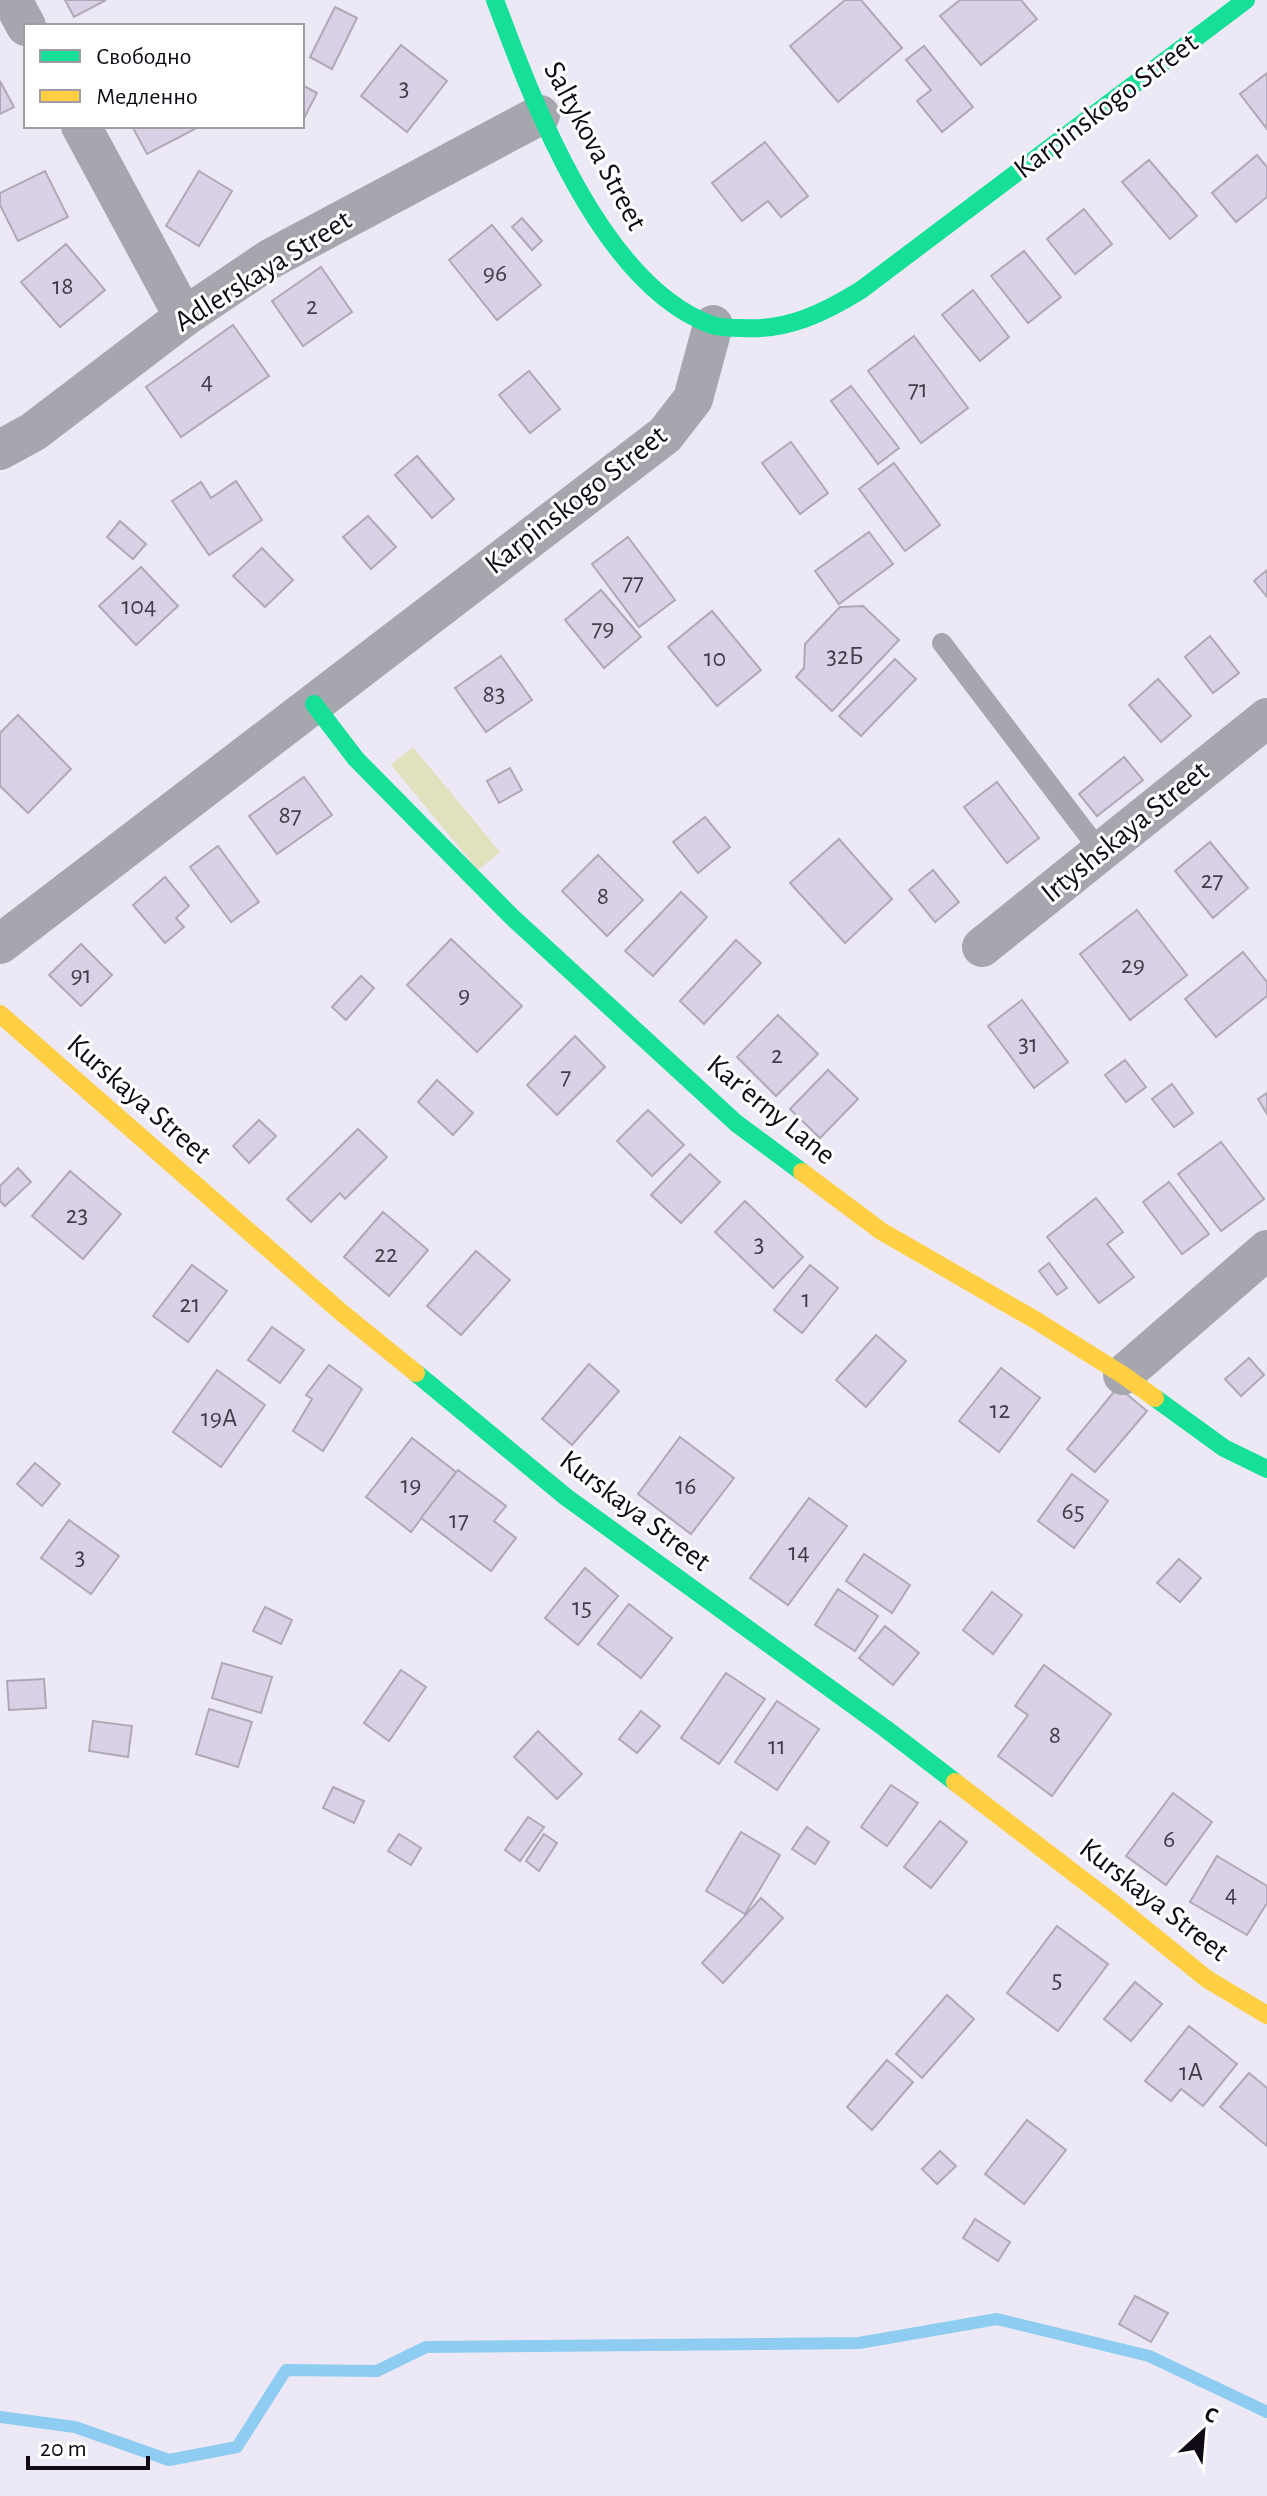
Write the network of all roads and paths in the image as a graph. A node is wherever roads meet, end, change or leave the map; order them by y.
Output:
1 (12, 0) edge
2 (495, 0) edge
3 (1246, 0) edge
4 (25, 24) edge
5 (540, 115) junction
6 (82, 128) edge
7 (184, 317) junction
8 (713, 325) junction
9 (0, 450) edge
10 (942, 643) dead end
11 (314, 704) junction
12 (1267, 718) edge
13 (1100, 851) junction
14 (0, 944) edge
15 (982, 947) dead end
16 (0, 1014) edge
17 (1267, 1250) edge
18 (1123, 1375) junction
19 (1267, 1469) edge
20 (1267, 2015) edge

1 - 4 street
2 - 5 street, Saltykova Street
3 - 8 street, Karpinskogo Street
5 - 7 street, Adlerskaya Street
5 - 8 street, Saltykova Street
6 - 7 street
7 - 9 street, Adlerskaya Street
8 - 11 street, Karpinskogo Street
10 - 13 lane
11 - 14 street, Karpinskogo Street
11 - 18 street, Kar'erny Lane
12 - 13 street, Irtyshskaya Street
13 - 15 street, Irtyshskaya Street
16 - 20 street, Kurskaya Street
17 - 18 street
18 - 19 street, Kar'erny Lane

